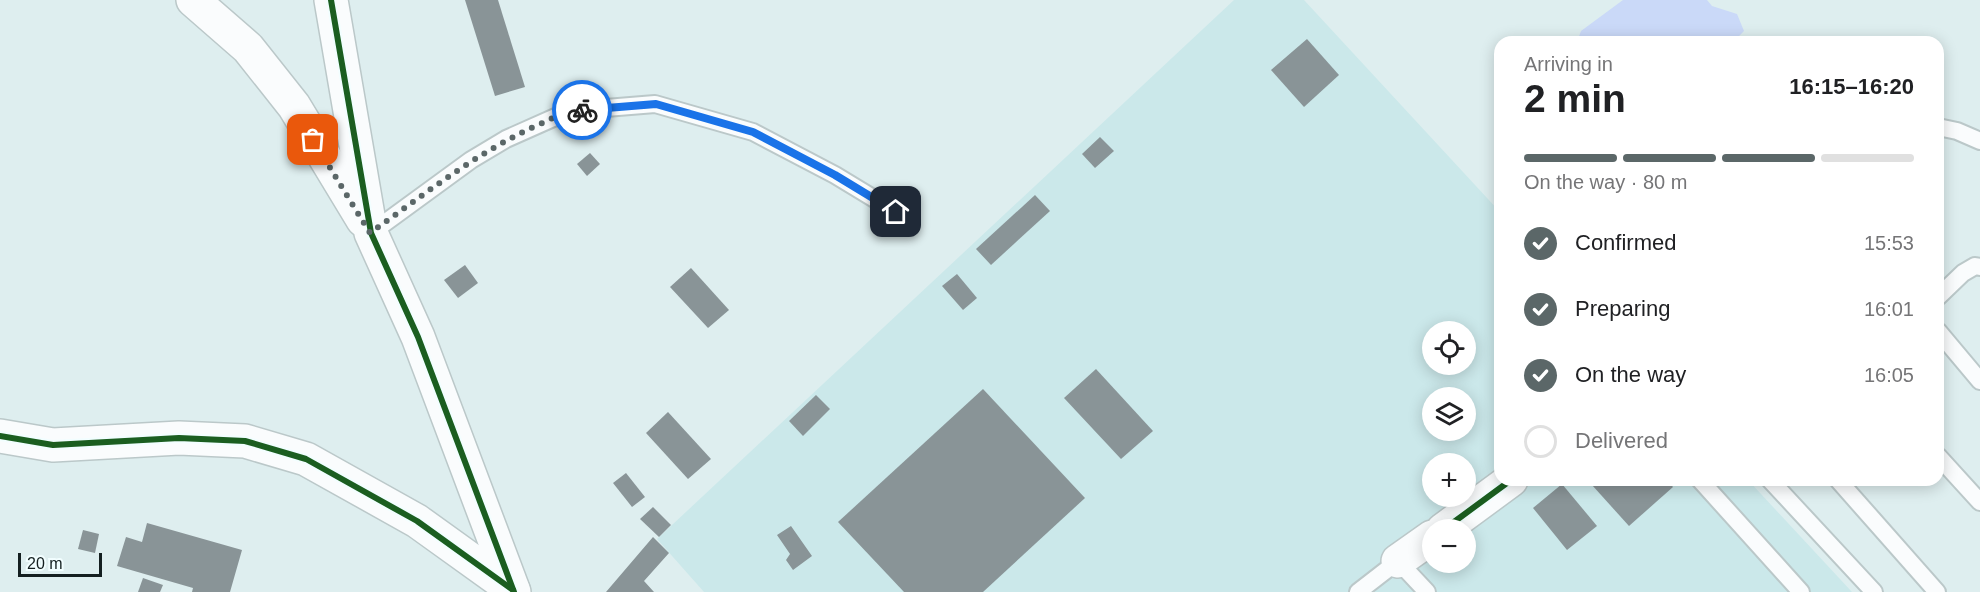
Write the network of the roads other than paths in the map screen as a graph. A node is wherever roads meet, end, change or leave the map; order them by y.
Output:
1 (193, 0) edge
2 (331, 0) edge
3 (1944, 128) edge
4 (1980, 141) edge
5 (896, 212) dead end
6 (370, 233) junction
7 (1980, 267) edge
8 (1944, 291) edge
9 (1944, 338) edge
10 (1980, 381) edge
11 (0, 436) edge
12 (1944, 463) edge
13 (1503, 486) edge
14 (1705, 486) edge
15 (1776, 486) edge
16 (1843, 486) edge
17 (1980, 502) edge
18 (1458, 519) edge
19 (1422, 544) edge
20 (1398, 561) junction
21 (514, 591) edge
22 (1358, 592) edge
23 (1427, 592) edge
24 (1802, 592) edge
25 (1874, 592) edge
26 (1936, 592) edge

1 - 6 street
2 - 6 street
3 - 4 lane
5 - 6 lane
6 - 21 street
7 - 8 lane
9 - 10 lane
11 - 21 street
12 - 17 lane
13 - 18 street
14 - 24 lane
15 - 25 lane
16 - 26 lane
19 - 20 street
20 - 22 lane
20 - 23 lane

